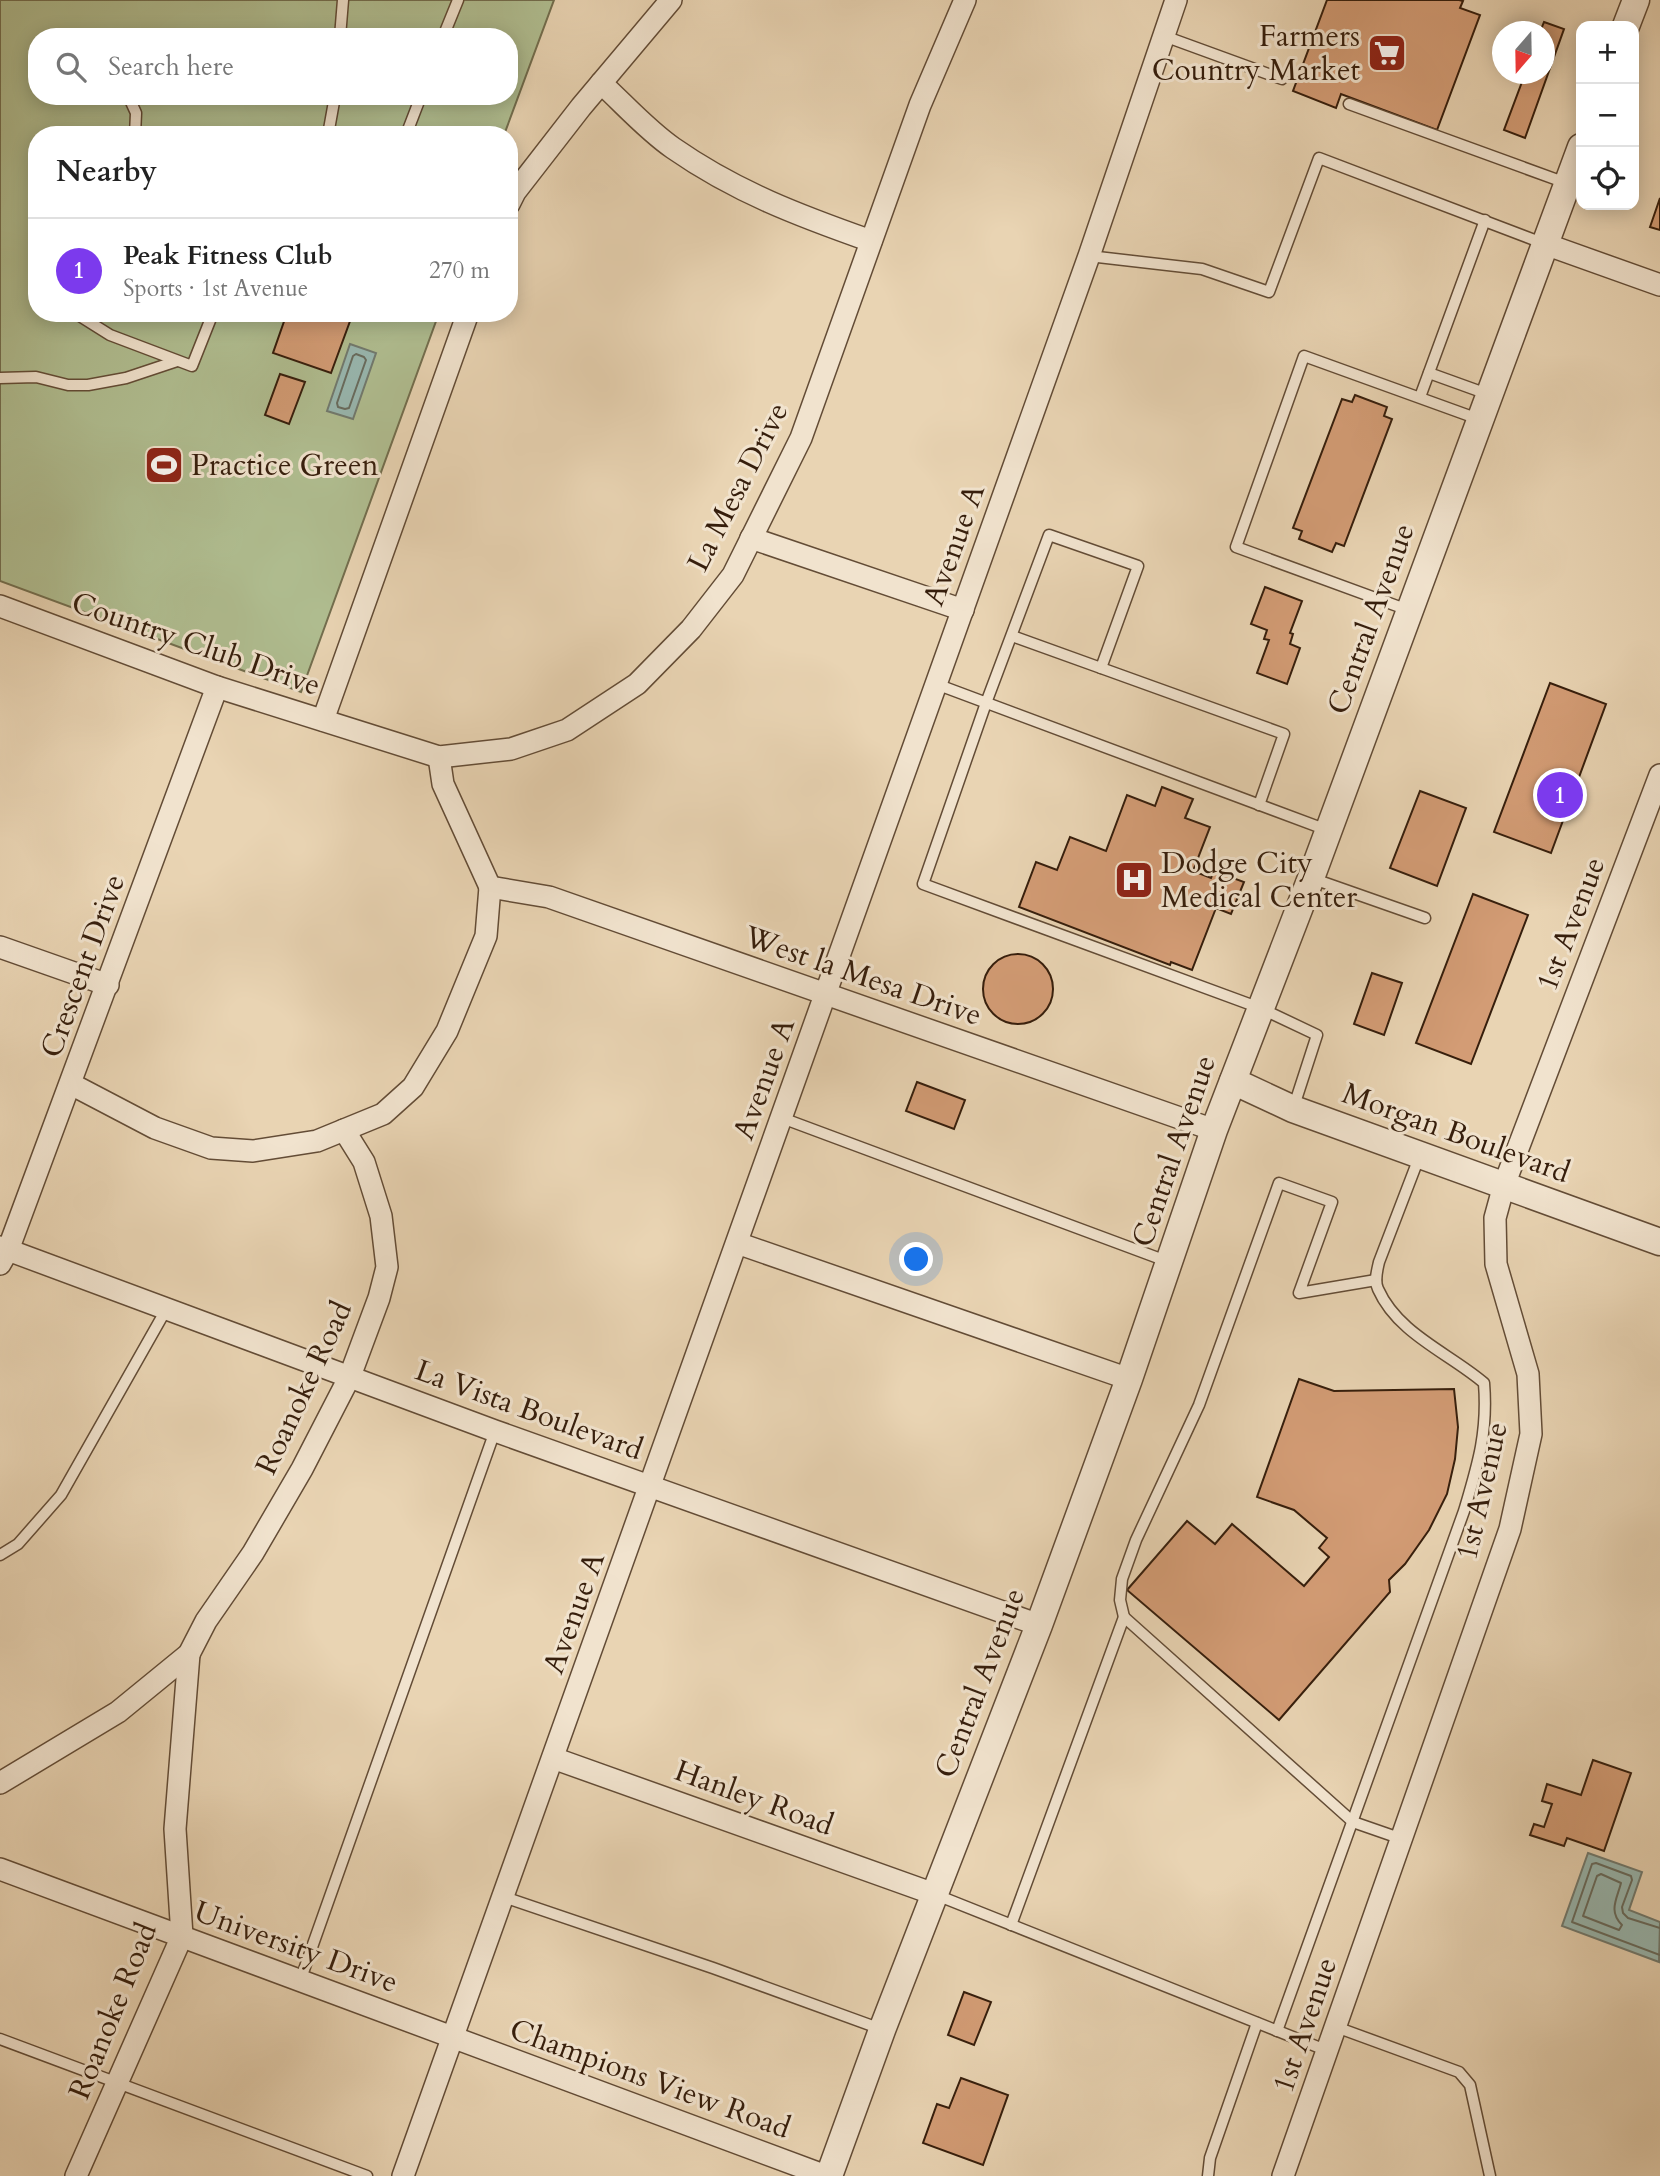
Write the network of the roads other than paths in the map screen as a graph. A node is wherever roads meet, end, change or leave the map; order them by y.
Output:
1 (344, 0) edge
2 (458, 0) edge
3 (671, 0) edge
4 (965, 0) edge
5 (1176, 0) edge
6 (1636, 0) edge
7 (1628, 21) edge
8 (341, 28) edge
9 (447, 28) edge
10 (1164, 36) junction
11 (1282, 79) dead end
12 (601, 83) junction
13 (1349, 104) dead end
14 (132, 105) edge
15 (333, 105) edge
16 (418, 105) edge
17 (135, 126) edge
18 (330, 126) edge
19 (409, 126) edge
20 (1576, 161) edge
21 (1568, 184) junction
22 (518, 188) edge
23 (1485, 220) junction
24 (872, 241) junction
25 (1545, 244) junction
26 (1089, 256) junction
27 (1660, 285) edge
28 (89, 322) edge
29 (209, 322) edge
30 (465, 322) edge
31 (177, 361) junction
32 (1429, 373) junction
33 (0, 378) edge
34 (1420, 397) junction
35 (1485, 408) junction
36 (751, 538) junction
37 (0, 606) edge
38 (962, 610) junction
39 (1410, 611) junction
40 (1012, 636) junction
41 (1101, 668) junction
42 (936, 684) junction
43 (217, 687) junction
44 (986, 703) junction
45 (323, 720) junction
46 (439, 757) junction
47 (1660, 775) edge
48 (1259, 804) junction
49 (1329, 831) junction
50 (1311, 878) junction
51 (490, 887) junction
52 (1425, 918) dead end
53 (0, 947) edge
54 (108, 985) junction
55 (826, 994) junction
56 (1260, 1008) junction
57 (1233, 1081) junction
58 (71, 1084) junction
59 (1293, 1109) junction
60 (782, 1118) junction
61 (344, 1130) junction
62 (1214, 1130) junction
63 (1420, 1155) junction
64 (1504, 1185) junction
65 (1660, 1242) edge
66 (737, 1243) junction
67 (3, 1253) edge
68 (1169, 1262) junction
69 (1376, 1280) junction
70 (167, 1308) junction
71 (349, 1376) junction
72 (1129, 1379) junction
73 (495, 1431) junction
74 (650, 1486) junction
75 (0, 1555) edge
76 (1124, 1617) junction
77 (1039, 1625) junction
78 (189, 1654) junction
79 (553, 1759) junction
80 (0, 1783) edge
81 (1353, 1822) junction
82 (1402, 1839) junction
83 (0, 1869) edge
84 (934, 1894) junction
85 (504, 1897) junction
86 (1011, 1925) junction
87 (182, 1936) junction
88 (300, 1981) junction
89 (1258, 2023) junction
90 (1336, 2027) junction
91 (882, 2030) junction
92 (1278, 2031) junction
93 (453, 2037) junction
94 (0, 2039) edge
95 (1328, 2051) junction
96 (119, 2084) junction
97 (76, 2176) edge
98 (367, 2176) edge
99 (403, 2176) edge
100 (827, 2176) edge
101 (1208, 2176) edge
102 (1283, 2176) edge
103 (1490, 2176) edge

1 - 8 lane
2 - 9 lane
3 - 12 street
4 - 24 street, La Mesa Drive
5 - 10 street, Avenue A
6 - 7 street
10 - 11 lane
10 - 26 street, Avenue A
12 - 22 street
12 - 24 street
13 - 21 lane
14 - 17 lane
15 - 18 lane
16 - 19 lane
20 - 21 street, Central Avenue
21 - 25 street, Central Avenue
23 - 25 lane
23 - 26 lane
23 - 32 lane
24 - 36 street, La Mesa Drive
25 - 27 street
25 - 35 street, Central Avenue
26 - 38 street, Avenue A
28 - 31 lane
29 - 31 lane
30 - 45 street, Country Club Drive
31 - 33 lane
32 - 34 lane
32 - 35 lane
34 - 35 lane
34 - 39 lane
35 - 39 street, Central Avenue
36 - 38 street
36 - 46 street, La Mesa Drive
37 - 43 street, Country Club Drive
38 - 42 street, Avenue A
39 - 49 street, Central Avenue
40 - 41 lane
40 - 41 lane
40 - 44 lane
41 - 48 lane
42 - 44 lane
42 - 55 street, Avenue A
43 - 45 street, Country Club Drive
43 - 54 street, Crescent Drive
44 - 48 lane
44 - 56 lane
45 - 46 street
46 - 51 street
47 - 64 street, 1st Avenue
48 - 49 lane
49 - 50 street, Central Avenue
50 - 52 lane
50 - 56 street, Central Avenue
51 - 55 street, West la Mesa Drive
51 - 61 street
53 - 54 street
54 - 58 street, Crescent Drive
55 - 60 street, Avenue A
55 - 62 street, West la Mesa Drive
56 - 57 street, Central Avenue
56 - 59 lane
57 - 59 street, Morgan Boulevard
57 - 62 street, Central Avenue
58 - 61 street
58 - 67 street, Crescent Drive
59 - 63 street, Morgan Boulevard
60 - 66 street, Avenue A
60 - 68 lane
61 - 71 street, Roanoke Road
62 - 68 street, Central Avenue
63 - 64 street, Morgan Boulevard
63 - 69 lane
64 - 65 street, Morgan Boulevard
64 - 82 street, 1st Avenue
66 - 72 street
66 - 74 street, Avenue A
67 - 70 street, La Vista Boulevard
68 - 72 street, Central Avenue
69 - 76 lane
69 - 81 lane
70 - 71 street, La Vista Boulevard
70 - 75 lane
71 - 73 street, La Vista Boulevard
71 - 78 street, Roanoke Road
72 - 77 street, Central Avenue
73 - 74 street, La Vista Boulevard
73 - 88 lane
74 - 77 street, La Vista Boulevard
74 - 79 street, Avenue A
76 - 81 lane
76 - 86 lane
77 - 84 street, Central Avenue
78 - 80 street, Roanoke Road
78 - 87 street, Roanoke Road
79 - 84 street, Hanley Road
79 - 85 street, Avenue A
81 - 82 lane
81 - 92 lane
82 - 90 street, 1st Avenue
83 - 87 street, University Drive
84 - 86 lane
84 - 91 street, Central Avenue
85 - 91 lane
85 - 93 street, Avenue A
86 - 89 lane
87 - 88 street, University Drive
87 - 96 street, Roanoke Road
88 - 93 street, University Drive
89 - 92 lane
89 - 101 lane
90 - 95 street, 1st Avenue
90 - 103 lane
91 - 100 street, Central Avenue
92 - 95 lane
93 - 99 street, Avenue A
93 - 100 street, Champions View Road
94 - 96 lane
95 - 102 street, 1st Avenue
96 - 97 street, Roanoke Road
96 - 98 lane

